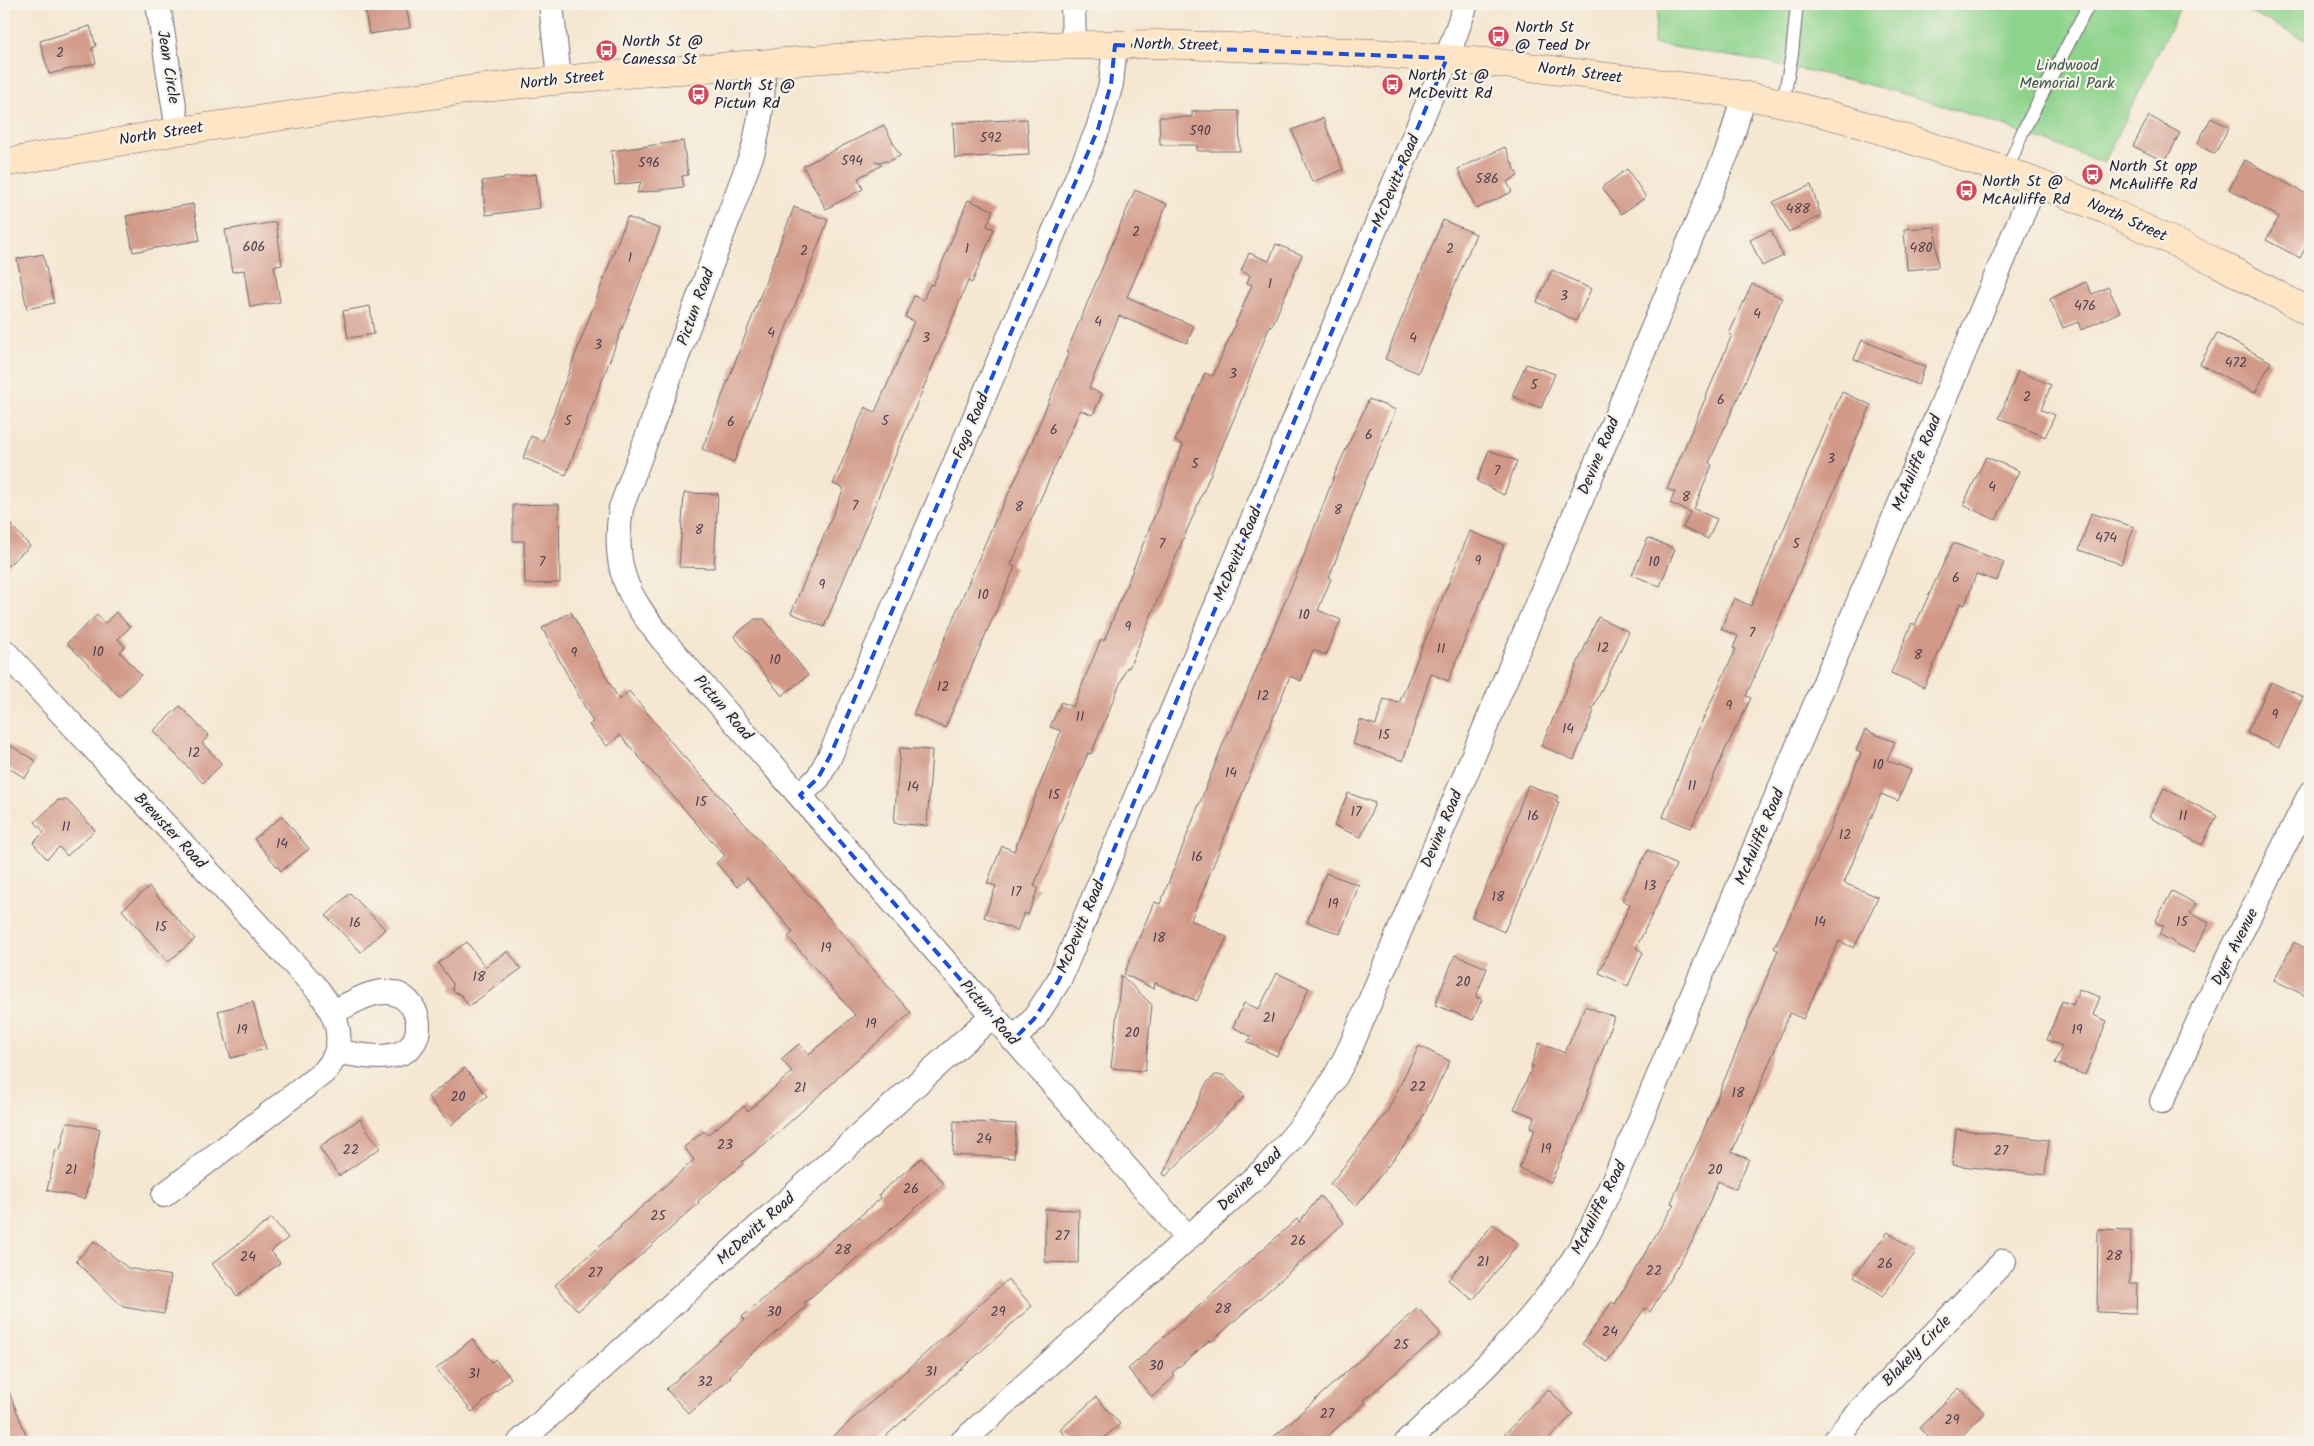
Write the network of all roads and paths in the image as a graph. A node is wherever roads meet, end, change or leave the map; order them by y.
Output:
1 (158, 4) edge
2 (551, 4) edge
3 (1073, 4) edge
4 (1466, 4) edge
5 (1797, 4) edge
6 (2089, 4) edge
7 (1074, 45) junction
8 (1115, 45) junction
9 (1448, 58) junction
10 (762, 63) junction
11 (559, 79) junction
12 (1744, 95) junction
13 (1783, 103) junction
14 (178, 131) junction
15 (4, 163) edge
16 (2007, 171) junction
17 (2036, 182) junction
18 (2310, 312) edge
19 (4, 652) edge
20 (2310, 794) edge
21 (800, 795) junction
22 (333, 1012) junction
23 (992, 1016) junction
24 (1013, 1040) junction
25 (337, 1052) junction
26 (2162, 1101) dead end
27 (164, 1195) dead end
28 (1188, 1238) junction
29 (2004, 1261) dead end
30 (520, 1442) edge
31 (962, 1442) edge
32 (1407, 1442) edge
33 (1834, 1442) edge

1 - 14 street, Jean Circle
2 - 11 street
3 - 7 street
4 - 9 street, McDevitt Road
5 - 13 lane
6 - 16 lane
7 - 8 main road, North Street
7 - 10 main road, North Street
8 - 9 main road, North Street
8 - 21 street, Fogo Road
9 - 12 main road, North Street
9 - 24 street, McDevitt Road
10 - 11 main road, North Street
10 - 21 street, Pictun Road
11 - 14 main road, North Street
12 - 13 main road, North Street
12 - 28 street, Devine Road
13 - 16 main road, North Street
14 - 15 main road, North Street
16 - 17 main road, North Street
17 - 18 main road, North Street
17 - 32 street, McAuliffe Road
19 - 22 street, Brewster Road
20 - 26 street, Dyer Avenue
21 - 23 street, Pictun Road
22 - 25 street, Brewster Road
22 - 25 street
23 - 24 street, Pictun Road
23 - 30 street, McDevitt Road
24 - 28 street, Pictun Road
25 - 27 street
28 - 31 street, Devine Road
29 - 33 street, Blakely Circle

